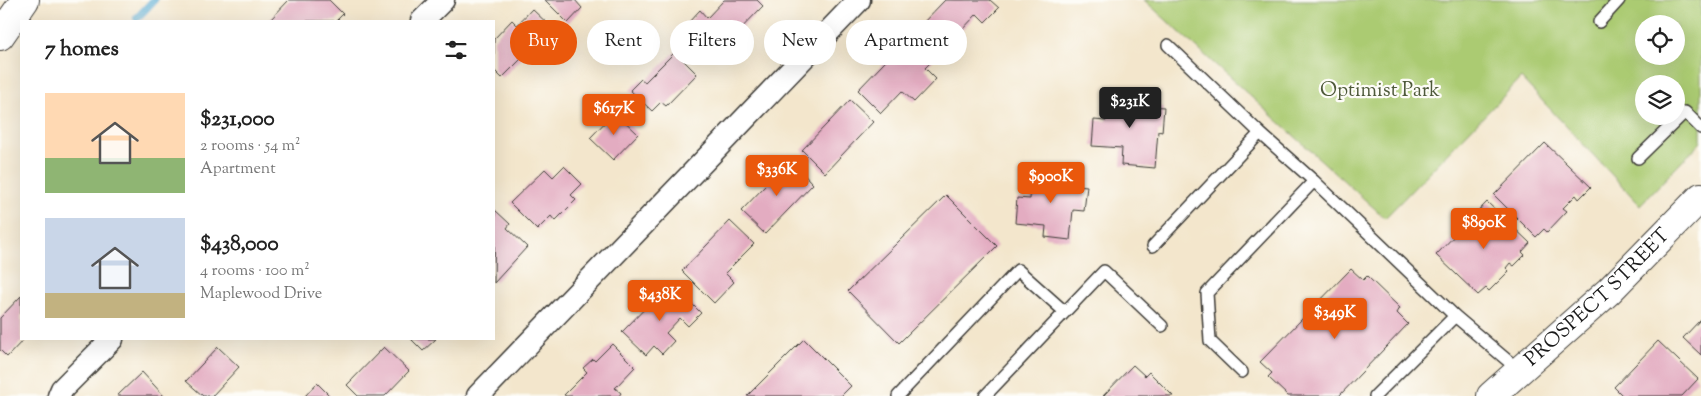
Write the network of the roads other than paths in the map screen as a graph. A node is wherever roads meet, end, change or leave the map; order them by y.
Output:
1 (25, 0) edge
2 (443, 0) edge
3 (859, 0) edge
4 (1619, 0) edge
5 (423, 20) edge
6 (1599, 22) dead end
7 (0, 36) edge
8 (1168, 45) dead end
9 (1701, 128) edge
10 (1260, 134) junction
11 (1638, 158) dead end
12 (1314, 181) junction
13 (1701, 197) edge
14 (1153, 246) dead end
15 (1065, 312) junction
16 (1455, 316) junction
17 (1162, 326) dead end
18 (111, 340) edge
19 (1520, 371) junction
20 (1242, 372) dead end
21 (59, 396) edge
22 (478, 396) edge
23 (898, 396) edge
24 (985, 396) edge
25 (1374, 396) edge
26 (1491, 396) edge

1 - 7 street
2 - 5 street
3 - 22 street
4 - 6 lane
8 - 10 lane
9 - 11 lane
10 - 12 lane
10 - 14 lane
12 - 16 lane
12 - 20 lane
13 - 19 street, PROSPECT STREET
15 - 17 lane
15 - 23 lane
15 - 24 lane
16 - 19 lane
16 - 25 lane
18 - 21 street
19 - 26 street, PROSPECT STREET

